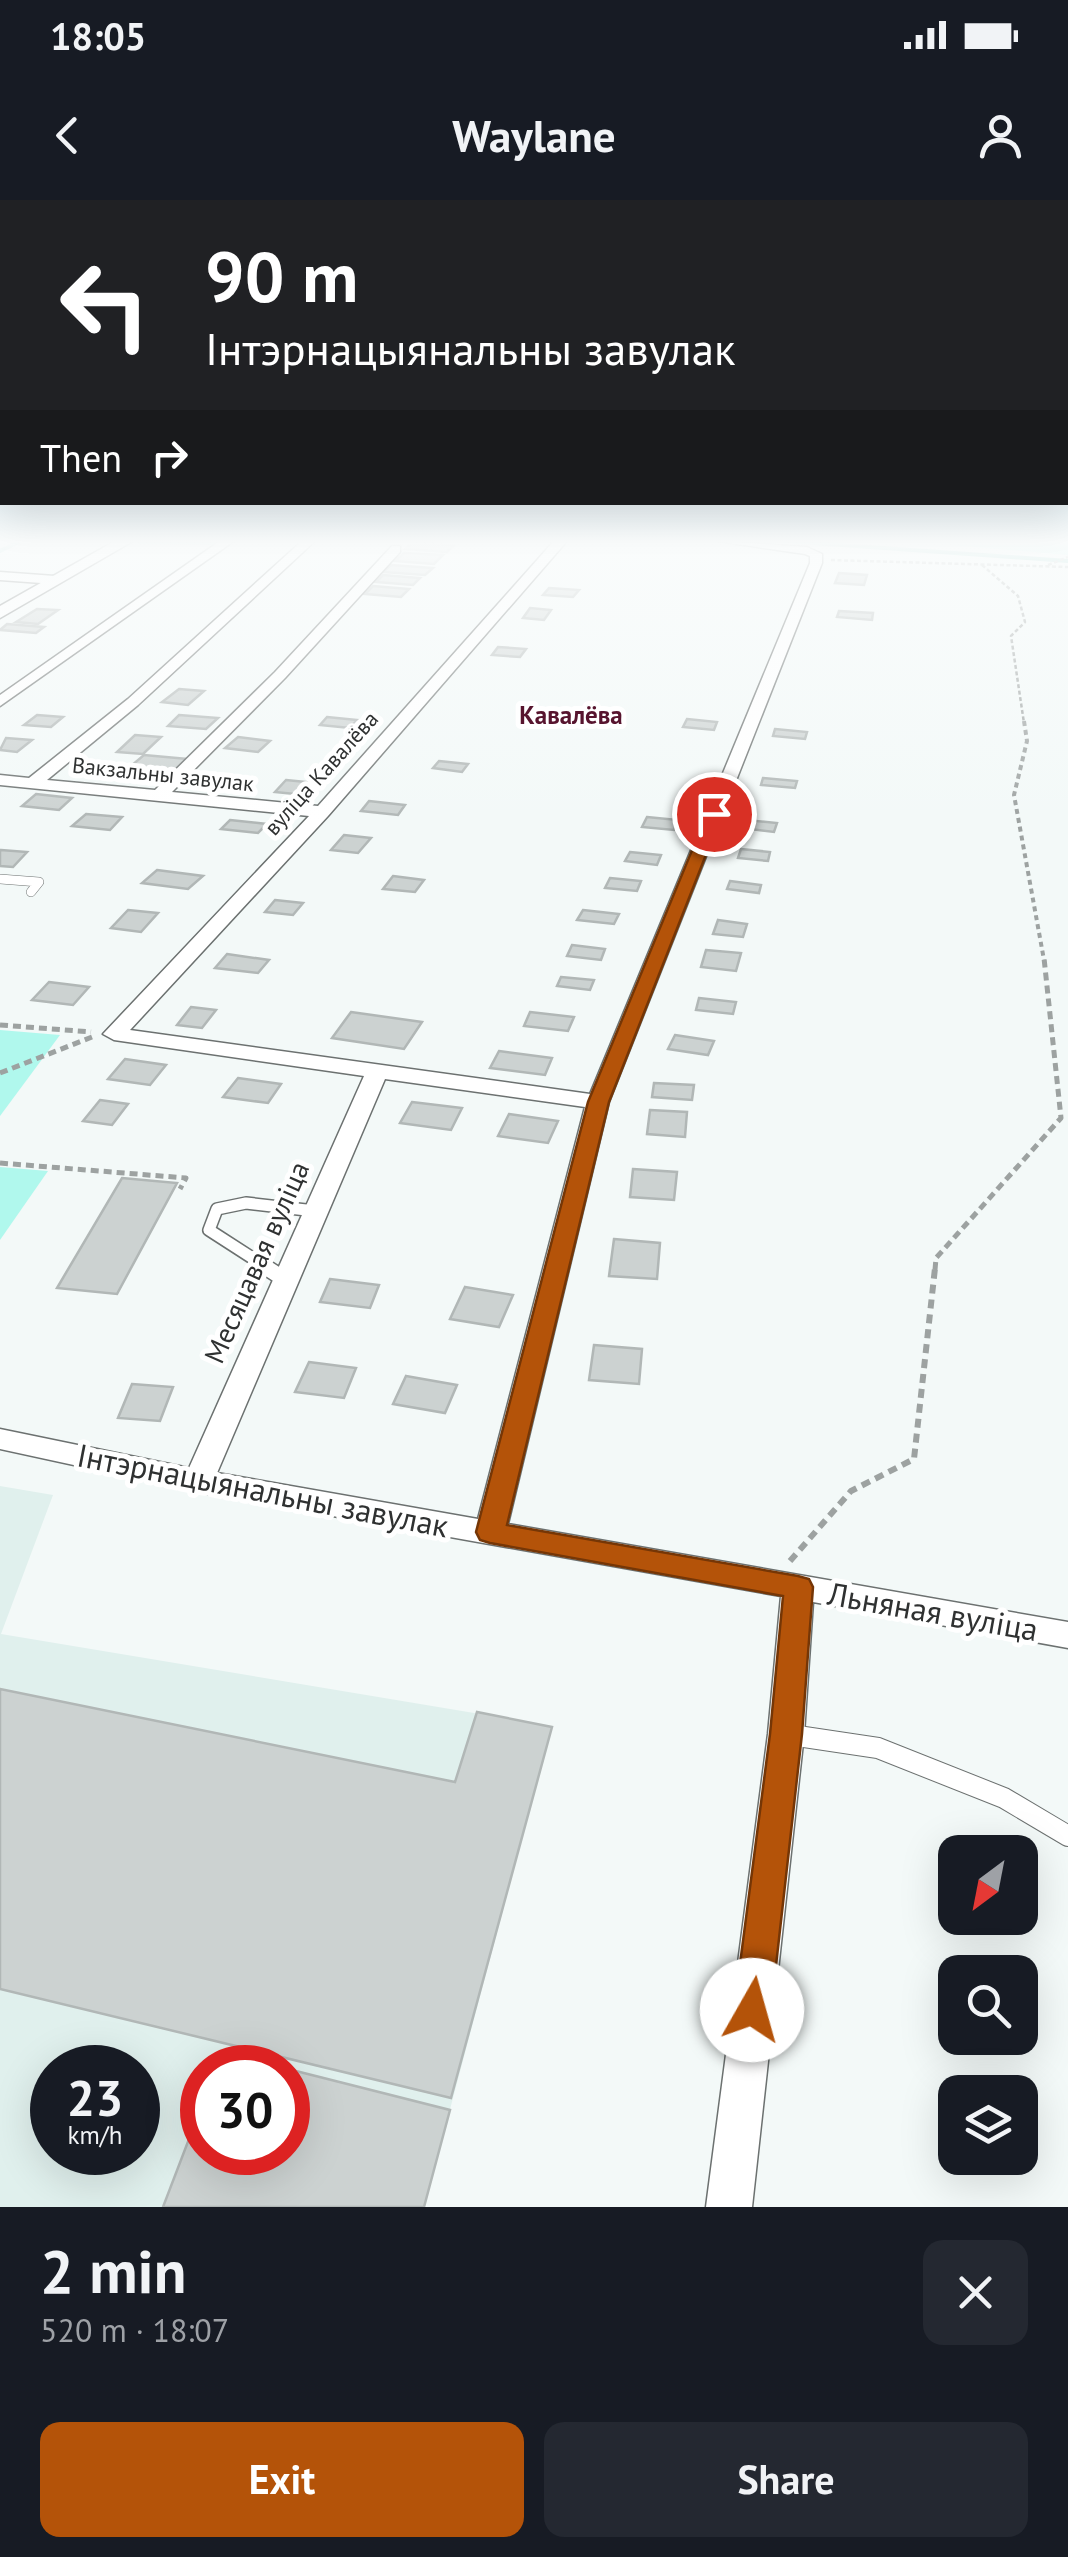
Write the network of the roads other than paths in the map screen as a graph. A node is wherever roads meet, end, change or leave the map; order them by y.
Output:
1 (95, 635) edge
2 (207, 635) edge
3 (317, 635) edge
4 (478, 635) edge
5 (786, 635) edge
6 (0, 702) edge
7 (0, 780) edge
8 (27, 782) junction
9 (159, 796) junction
10 (0, 802) edge
11 (322, 812) junction
12 (0, 880) edge
13 (31, 892) dead end
14 (377, 1072) junction
15 (598, 1102) junction
16 (315, 1211) junction
17 (284, 1279) junction
18 (0, 1440) edge
19 (198, 1480) junction
20 (490, 1532) junction
21 (785, 1585) junction
22 (1068, 1635) edge
23 (786, 1734) junction
24 (1068, 1836) edge
25 (728, 2207) edge

1 - 6 street
2 - 8 street
3 - 9 street
4 - 11 street, вуліца Кавалёва
5 - 15 street
7 - 8 street, Вакзальны завулак
8 - 9 street, Вакзальны завулак
8 - 10 street
9 - 11 street, Вакзальны завулак
11 - 14 street, вуліца Кавалёва
12 - 13 lane
14 - 15 street
14 - 16 street, Месяцавая вуліца
15 - 20 street
16 - 17 street, Месяцавая вуліца
16 - 17 lane
17 - 19 street, Месяцавая вуліца
18 - 19 street, Інтэрнацыянальны завулак
19 - 20 street, Інтэрнацыянальны завулак
20 - 21 street, Інтэрнацыянальны завулак
21 - 22 street, Льняная вуліца
21 - 23 street
23 - 24 lane
23 - 25 street

